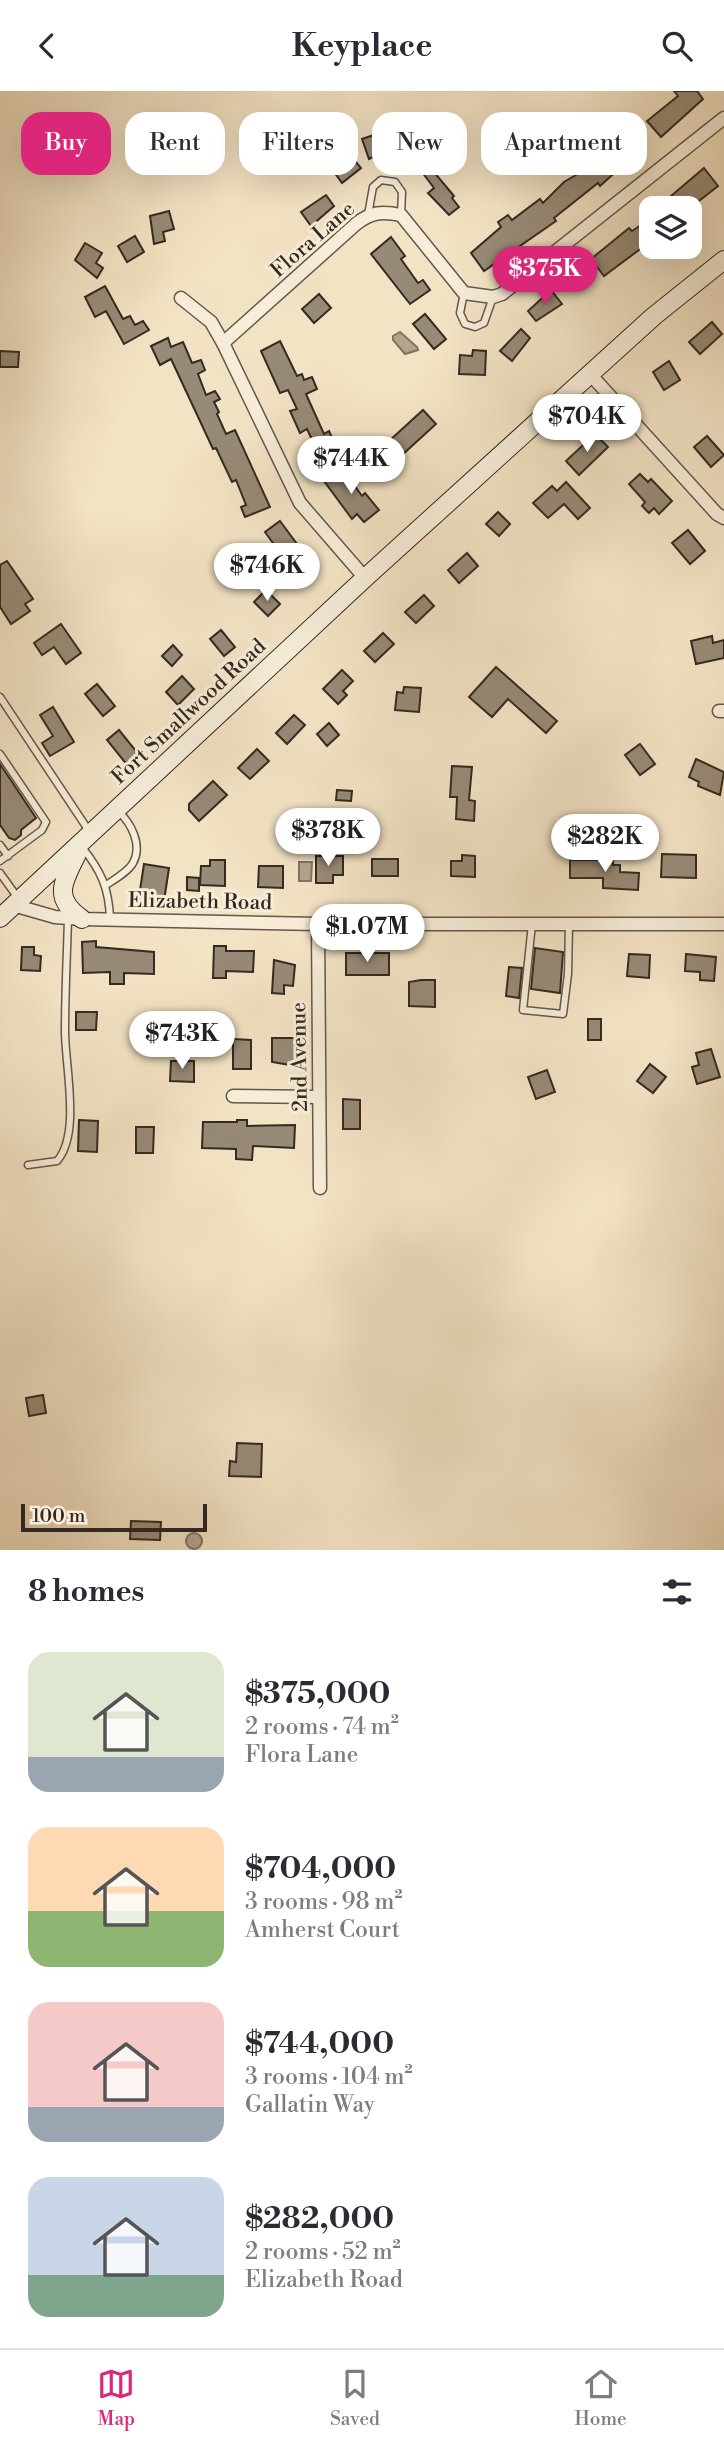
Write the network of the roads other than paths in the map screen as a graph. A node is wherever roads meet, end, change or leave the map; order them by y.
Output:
1 (724, 118) edge
2 (368, 215) junction
3 (401, 215) junction
4 (724, 260) edge
5 (464, 293) junction
6 (493, 297) junction
7 (181, 298) dead end
8 (223, 343) junction
9 (590, 375) junction
10 (724, 518) edge
11 (365, 578) junction
12 (0, 697) edge
13 (0, 754) edge
14 (118, 811) junction
15 (86, 840) junction
16 (0, 845) edge
17 (8, 856) junction
18 (0, 862) edge
19 (0, 873) edge
20 (106, 885) junction
21 (11, 907) edge
22 (75, 919) junction
23 (110, 920) junction
24 (318, 924) junction
25 (532, 924) junction
26 (569, 924) junction
27 (724, 924) edge
28 (233, 1096) dead end
29 (320, 1097) junction
30 (28, 1165) dead end
31 (320, 1188) dead end

1 - 6 street
2 - 3 street, Flora Lane
2 - 3 lane
2 - 8 street, Flora Lane
3 - 5 street
4 - 9 main road, Fort Smallwood Road
5 - 6 street
5 - 6 lane
7 - 8 street
8 - 11 street
9 - 10 street
9 - 11 main road, Fort Smallwood Road
11 - 14 main road, Fort Smallwood Road
12 - 15 lane
13 - 17 lane
14 - 15 main road, Fort Smallwood Road
14 - 20 lane
15 - 20 lane
15 - 21 main road, Fort Smallwood Road
15 - 22 main road
16 - 17 lane
17 - 18 lane
19 - 21 lane
20 - 23 lane
21 - 22 street, Elizabeth Road
22 - 23 street, Elizabeth Road
22 - 30 lane
23 - 24 street, Elizabeth Road
24 - 25 street, Elizabeth Road
24 - 29 street, 2nd Avenue
25 - 26 street, Elizabeth Road
25 - 26 lane
26 - 27 street, Elizabeth Road
28 - 29 street
29 - 31 street, 2nd Avenue

